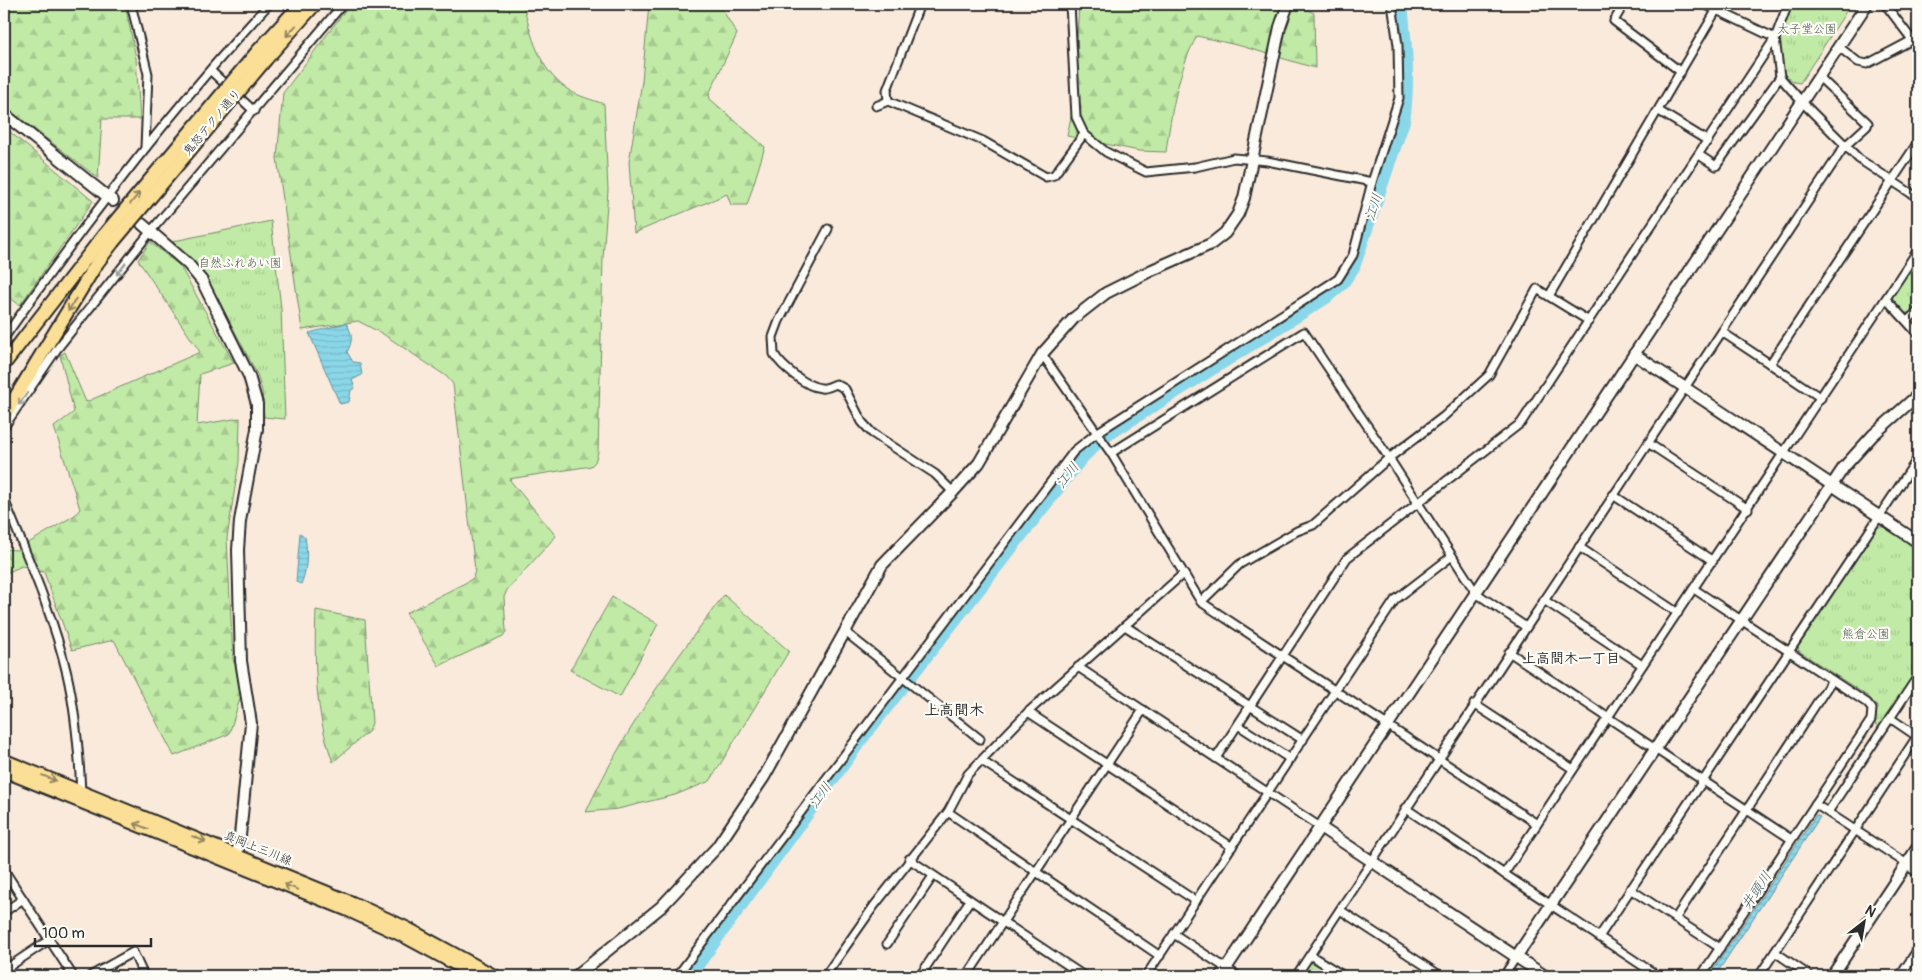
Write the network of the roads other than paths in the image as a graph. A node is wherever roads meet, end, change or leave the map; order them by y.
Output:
1 (131, 4) edge
2 (269, 4) edge
3 (301, 4) edge
4 (315, 4) edge
5 (343, 4) edge
6 (920, 4) edge
7 (1070, 4) edge
8 (1288, 4) edge
9 (1392, 4) edge
10 (1624, 4) edge
11 (1704, 4) edge
12 (1788, 4) edge
13 (1867, 4) edge
14 (1885, 4) edge
15 (1718, 6) edge
16 (1775, 38) junction
17 (1916, 39) edge
18 (1839, 47) junction
19 (262, 55) junction
20 (211, 71) junction
21 (1681, 72) junction
22 (1780, 77) junction
23 (1819, 77) junction
24 (888, 101) junction
25 (1802, 102) junction
26 (876, 106) dead end
27 (254, 111) junction
28 (1659, 111) junction
29 (4, 114) edge
30 (1084, 134) junction
31 (1708, 141) junction
32 (1918, 142) edge
33 (1844, 147) junction
34 (145, 148) junction
35 (1699, 155) junction
36 (1253, 160) junction
37 (1892, 181) junction
38 (1372, 182) junction
39 (110, 198) junction
40 (1918, 198) edge
41 (142, 224) dead end
42 (828, 229) dead end
43 (151, 231) junction
44 (108, 239) junction
45 (1918, 250) edge
46 (1549, 296) junction
47 (1886, 299) junction
48 (1918, 311) edge
49 (1589, 321) junction
50 (1907, 321) junction
51 (1722, 332) junction
52 (1918, 334) edge
53 (4, 338) edge
54 (1042, 354) junction
55 (1634, 354) junction
56 (4, 364) edge
57 (1770, 364) junction
58 (1685, 387) junction
59 (1918, 395) edge
60 (1821, 398) junction
61 (4, 416) edge
62 (4, 427) edge
63 (1098, 432) junction
64 (1648, 443) junction
65 (1110, 452) junction
66 (1784, 454) junction
67 (1389, 458) junction
68 (1918, 458) edge
69 (1831, 485) junction
70 (953, 492) junction
71 (1613, 496) junction
72 (4, 499) edge
73 (1418, 504) junction
74 (1748, 509) junction
75 (1880, 517) junction
76 (1918, 542) edge
77 (1579, 547) junction
78 (1452, 556) junction
79 (1713, 561) junction
80 (1184, 574) junction
81 (1694, 589) junction
82 (1476, 593) junction
83 (1544, 600) junction
84 (1201, 602) junction
85 (1678, 613) junction
86 (1741, 620) junction
87 (1125, 626) junction
88 (1526, 627) junction
89 (844, 631) junction
90 (1788, 651) junction
91 (1509, 652) junction
92 (1283, 657) junction
93 (1642, 665) junction
94 (1078, 666) junction
95 (1918, 676) edge
96 (903, 678) junction
97 (1832, 680) junction
98 (1335, 692) junction
99 (1474, 704) junction
100 (1250, 706) junction
101 (1143, 710) junction
102 (1028, 712) junction
103 (1608, 717) junction
104 (1890, 718) junction
105 (1238, 725) junction
106 (1387, 727) junction
107 (1918, 736) edge
108 (980, 739) dead end
109 (1303, 740) junction
110 (1655, 748) junction
111 (1216, 758) junction
112 (1290, 759) junction
113 (4, 760) edge
114 (1437, 760) junction
115 (982, 761) junction
116 (1107, 764) junction
117 (1573, 769) junction
118 (4, 771) edge
119 (1703, 780) junction
120 (81, 792) junction
121 (1268, 793) junction
122 (1815, 804) junction
123 (1405, 808) junction
124 (1748, 809) junction
125 (948, 812) junction
126 (1828, 812) junction
127 (1071, 819) junction
128 (1537, 824) junction
129 (1320, 827) junction
130 (1856, 830) junction
131 (1791, 839) junction
132 (1232, 847) junction
133 (1918, 847) edge
134 (235, 859) junction
135 (909, 859) junction
136 (1371, 860) junction
137 (1907, 864) junction
138 (4, 870) edge
139 (1918, 871) edge
140 (1036, 872) junction
141 (1504, 874) junction
142 (933, 876) junction
143 (1630, 889) junction
144 (23, 899) junction
145 (970, 900) junction
146 (1196, 901) junction
147 (1551, 905) junction
148 (1340, 910) junction
149 (4, 912) edge
150 (1675, 919) junction
151 (1003, 922) junction
152 (1174, 934) junction
153 (1599, 937) junction
154 (50, 940) junction
155 (886, 944) dead end
156 (1720, 948) junction
157 (1918, 949) edge
158 (1775, 952) junction
159 (1310, 954) junction
160 (1160, 956) junction
161 (1516, 957) junction
162 (4, 970) edge
163 (1224, 972) edge
164 (969, 974) edge
165 (73, 976) edge
166 (90, 976) edge
167 (144, 976) edge
168 (477, 976) edge
169 (495, 976) edge
170 (576, 976) edge
171 (676, 976) edge
172 (825, 976) edge
173 (920, 976) edge
174 (977, 976) edge
175 (1084, 976) edge
176 (1146, 976) edge
177 (1238, 976) edge
178 (1296, 976) edge
179 (1344, 976) edge
180 (1441, 976) edge
181 (1504, 976) edge
182 (1545, 976) edge
183 (1658, 976) edge
184 (1701, 976) edge
185 (1759, 976) edge
186 (1810, 976) edge
187 (1832, 976) edge
188 (1900, 976) edge

1 - 34 street
2 - 20 street
3 - 19 highway, 鬼怒テクノ通り
4 -> 19 highway, 鬼怒テクノ通り
5 - 27 street
6 - 24 street
7 - 30 street
8 - 36 street
9 - 38 street
10 - 21 street
11 - 15 street
12 - 16 street
13 - 18 street
14 - 17 street
15 - 16 street
15 - 21 street
16 - 22 street
16 - 31 street
17 - 18 street
18 - 23 street
19 - 44 highway, 鬼怒テクノ通り, bridge
20 - 27 street
20 - 34 street
21 - 28 street
22 - 25 street
22 - 35 street
23 - 25 street
23 - 33 street
24 - 26 street
24 - 30 street
25 - 33 street
25 - 55 street
27 - 43 street
28 - 31 street
28 - 46 street
29 - 39 street
30 - 36 street
31 - 35 street
32 - 37 street
33 - 37 street
33 - 51 street
34 - 39 street
35 - 49 street
36 - 38 street
36 - 54 street
37 - 40 street
37 - 57 street
38 - 63 street
39 - 53 street
41 - 43 street
42 - 70 street
43 -> 62 street
43 - 134 street
44 - 56 highway
44 -> 61 highway
45 - 47 street
46 - 49 street
46 - 67 street
47 - 50 street
47 - 60 street
48 - 50 street
49 - 73 street
50 - 52 street
51 - 57 street
51 - 58 street
54 - 63 street
54 - 70 street
55 - 58 street
55 - 82 street
57 - 60 street
58 - 64 street
58 - 66 street
59 - 69 street
60 - 66 street
63 - 65 street
63 - 96 street
64 - 71 street
64 - 74 street
65 - 67 street
65 - 80 street
66 - 69 street
66 - 74 street
67 - 73 street
67 - 84 street
68 - 75 street
69 - 75 street
69 - 86 street
70 - 89 street
71 - 77 street
71 - 79 street
72 - 120 street
73 - 78 street
73 - 92 street
74 - 79 street
75 - 76 street
75 - 90 street
77 - 83 street
77 - 85 street
78 - 82 street
78 - 98 street
79 - 81 street
80 - 84 street
80 - 87 street
81 - 85 street
81 - 86 street
82 - 88 street
82 - 106 street
83 - 88 street
83 - 93 street
84 - 92 street
85 - 93 street
86 - 90 street
86 - 110 street
87 - 94 street
87 - 100 street
88 - 91 street
89 - 96 street
89 - 170 street
90 - 97 street
90 - 119 street
91 - 99 street
91 - 103 street
92 - 98 street
92 - 100 street
93 - 103 street
94 - 101 street
94 - 102 street
95 - 104 street
96 - 108 street
96 - 171 street
97 - 122 street
97 - 124 street
98 - 106 street
98 - 109 street
99 - 114 street
99 - 117 street
100 - 105 street
100 - 109 street
101 - 111 street
101 - 116 street
102 - 115 street
102 - 116 street
103 - 110 street
103 - 117 street
104 - 107 street
104 - 126 street
105 - 111 street
105 - 112 street
106 - 114 street
106 - 129 street
107 - 130 street
109 - 112 street
110 - 119 street
110 - 147 street
111 - 121 street
112 - 121 street
113 -> 120 main road, 真岡上三川線
114 - 123 street
114 - 128 street
115 - 125 street
115 - 127 street
116 - 127 street
116 - 132 street
117 - 128 street
134 -> 118 main road, 真岡上三川線
119 - 124 street
119 - 143 street
120 -> 134 main road, 真岡上三川線
121 - 129 street
121 - 132 street
122 - 126 street
122 - 131 street
123 - 136 street
123 - 141 street
124 - 131 street
124 - 150 street
125 - 135 street
125 - 140 street
126 - 130 street
127 - 140 street
127 - 146 street
128 - 141 street
129 - 136 street
129 - 163 street
130 - 137 street
130 - 158 street
131 - 156 street
132 - 146 street
133 - 137 street
168 -> 134 main road, 真岡上三川線
134 - 169 main road, 真岡上三川線
135 - 142 street
135 - 172 street
136 - 148 street
136 - 161 street
137 - 139 street
137 - 187 street
138 - 144 street
140 - 151 street
140 - 160 street
141 - 147 street
142 - 145 street
142 - 155 street
143 - 150 street
143 - 153 street
144 - 149 street
144 - 154 street
145 - 151 street
145 - 173 street
146 - 152 street
147 - 153 street
147 - 161 street
148 - 159 street
148 - 180 street
150 - 156 street
151 - 164 street
151 - 175 street
152 - 160 street
152 - 163 street
153 - 183 street
154 - 162 street
154 - 165 street
156 - 184 street
157 - 188 street
158 - 185 street
158 - 186 street
159 - 178 street
159 - 179 street
160 - 176 street
161 - 181 street
161 - 182 street
163 - 177 street
164 - 174 street
166 - 167 street

